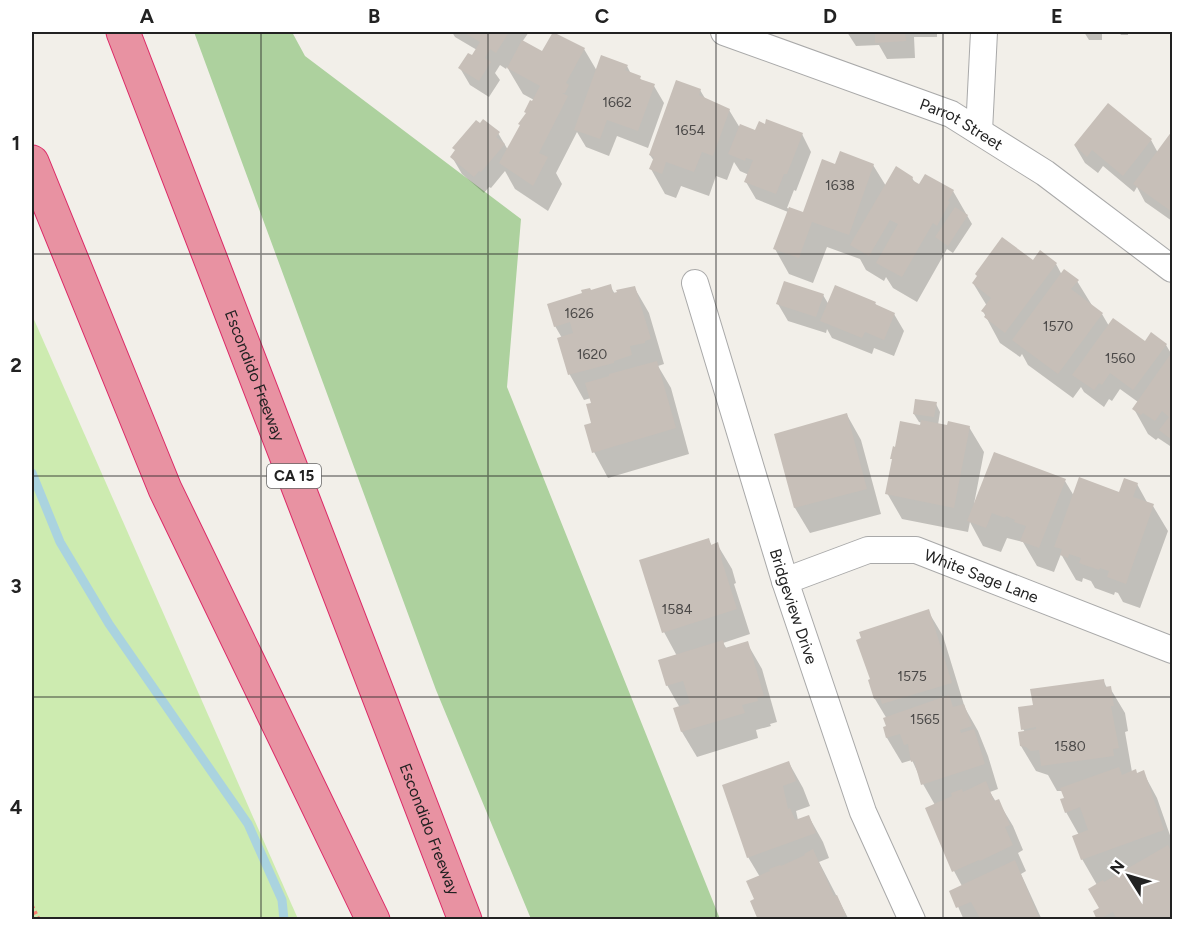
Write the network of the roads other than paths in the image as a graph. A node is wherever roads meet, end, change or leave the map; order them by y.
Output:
1 (123, 32) edge
2 (723, 32) edge
3 (984, 32) edge
4 (979, 131) junction
5 (32, 162) edge
6 (1173, 268) edge
7 (695, 283) dead end
8 (785, 581) junction
9 (1173, 650) edge
10 (374, 920) edge
11 (465, 920) edge
12 (912, 920) edge

1 - 11 highway, Escondido Freeway / CA 15
2 - 4 street, Parrot Street
3 - 4 street
4 - 6 street, Parrot Street
5 - 10 highway
7 - 8 street, Bridgeview Drive
8 - 9 street, White Sage Lane
8 - 12 street, Bridgeview Drive

